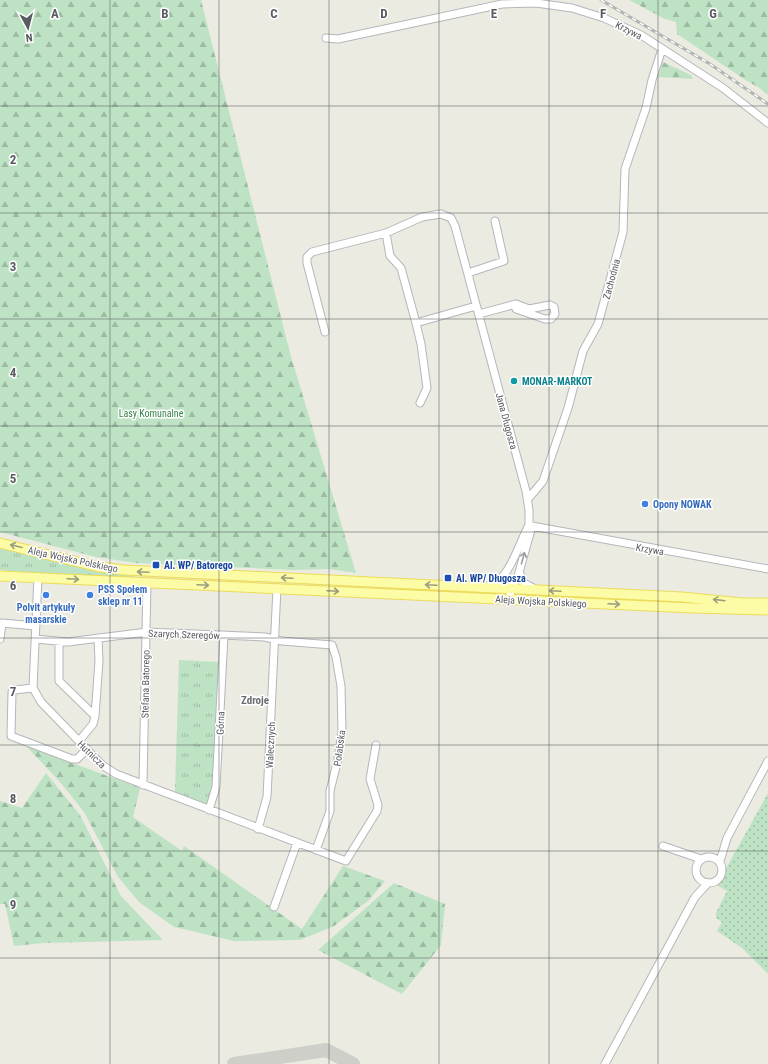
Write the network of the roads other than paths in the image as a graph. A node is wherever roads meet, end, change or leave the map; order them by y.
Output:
1 (326, 38) dead end
2 (662, 49) junction
3 (768, 123) edge
4 (496, 221) dead end
5 (386, 233) junction
6 (468, 273) junction
7 (516, 304) junction
8 (476, 306) junction
9 (478, 314) junction
10 (416, 323) junction
11 (325, 332) dead end
12 (420, 403) dead end
13 (528, 499) junction
14 (530, 526) junction
15 (0, 542) edge
16 (768, 569) edge
17 (519, 572) junction
18 (506, 574) junction
19 (0, 576) edge
20 (38, 577) junction
21 (314, 579) junction
22 (147, 582) junction
23 (484, 587) junction
24 (277, 588) junction
25 (511, 588) junction
26 (314, 590) junction
27 (538, 590) junction
28 (591, 592) junction
29 (510, 599) junction
30 (590, 603) junction
31 (768, 603) edge
32 (768, 610) edge
33 (1, 623) edge
34 (36, 626) junction
35 (147, 632) junction
36 (224, 635) junction
37 (98, 638) junction
38 (274, 638) junction
39 (35, 639) junction
40 (0, 640) edge
41 (59, 642) junction
42 (332, 645) joint
43 (33, 688) junction
44 (95, 716) junction
45 (79, 741) junction
46 (376, 745) dead end
47 (87, 749) junction
48 (768, 761) edge
49 (143, 785) junction
50 (209, 810) junction
51 (258, 829) junction
52 (727, 838) junction
53 (296, 843) junction
54 (663, 846) dead end
55 (316, 850) junction
56 (674, 851) junction
57 (710, 856) junction
58 (701, 859) junction
59 (720, 862) junction
60 (696, 868) junction
61 (699, 878) junction
62 (708, 883) junction
63 (694, 898) junction
64 (274, 907) dead end
65 (605, 1064) edge

1 - 2 street, Krzywa
2 - 3 street, Krzywa
2 - 13 street, Zachodnia
4 - 6 street
5 - 6 street, Jana Długosza
5 - 10 street
5 - 11 street, Jana Długosza
6 - 8 street, Jana Długosza
7 - 7 street
7 - 9 street
8 - 9 street, Jana Długosza
8 - 10 street
9 - 13 street, Jana Długosza
10 - 12 street
13 - 14 street, Jana Długosza
14 - 16 street, Krzywa
17 -> 14 street
14 - 18 street
21 -> 15 main road, Aleja Wojska Polskiego
17 - 25 street
17 - 27 street
18 - 23 street
18 - 25 street
19 - 20 main road, Aleja Wojska Polskiego
20 -> 22 main road, Aleja Wojska Polskiego
20 - 34 street
23 -> 21 main road, Aleja Wojska Polskiego
21 - 26 main road
22 -> 24 main road, Aleja Wojska Polskiego
22 - 35 street, Stefana Batorego
23 - 25 main road, Aleja Wojska Polskiego
24 - 26 main road, Aleja Wojska Polskiego
24 - 38 street, Walecznych
25 - 27 main road, Aleja Wojska Polskiego
25 - 29 street
26 -> 29 main road, Aleja Wojska Polskiego
28 -> 27 main road, Aleja Wojska Polskiego
28 - 30 main road
31 -> 28 main road, Aleja Wojska Polskiego
29 - 30 main road, Aleja Wojska Polskiego
30 -> 32 main road, Aleja Wojska Polskiego
33 - 34 street
33 - 40 street
34 - 39 street
35 - 36 street, Szarych Szeregów
35 - 37 street, Szarych Szeregów
35 - 49 street, Stefana Batorego
36 - 38 street, Szarych Szeregów
36 - 50 street, Górna
37 - 41 street, Szarych Szeregów
37 - 44 street
38 - 42 street, Szarych Szeregów
38 - 51 street, Walecznych
39 - 41 street, Szarych Szeregów
39 - 43 street
41 - 44 street
42 - 55 street, Połabska
43 - 45 street, Hutnicza
43 - 47 street
44 - 45 street
45 - 47 street, Hutnicza
46 - 55 street, Hutnicza
47 - 49 street, Hutnicza
48 - 52 street
49 - 50 street, Hutnicza
50 - 51 street, Hutnicza
51 - 53 street, Hutnicza
52 - 57 street
52 - 59 street
53 - 55 street, Hutnicza
53 - 64 street
54 - 56 street
56 - 58 street
56 - 60 street
57 - 58 street
57 - 59 street
58 - 60 street
59 - 62 street
60 - 61 street
61 - 62 street
61 - 63 street
62 - 63 street
63 - 65 street

